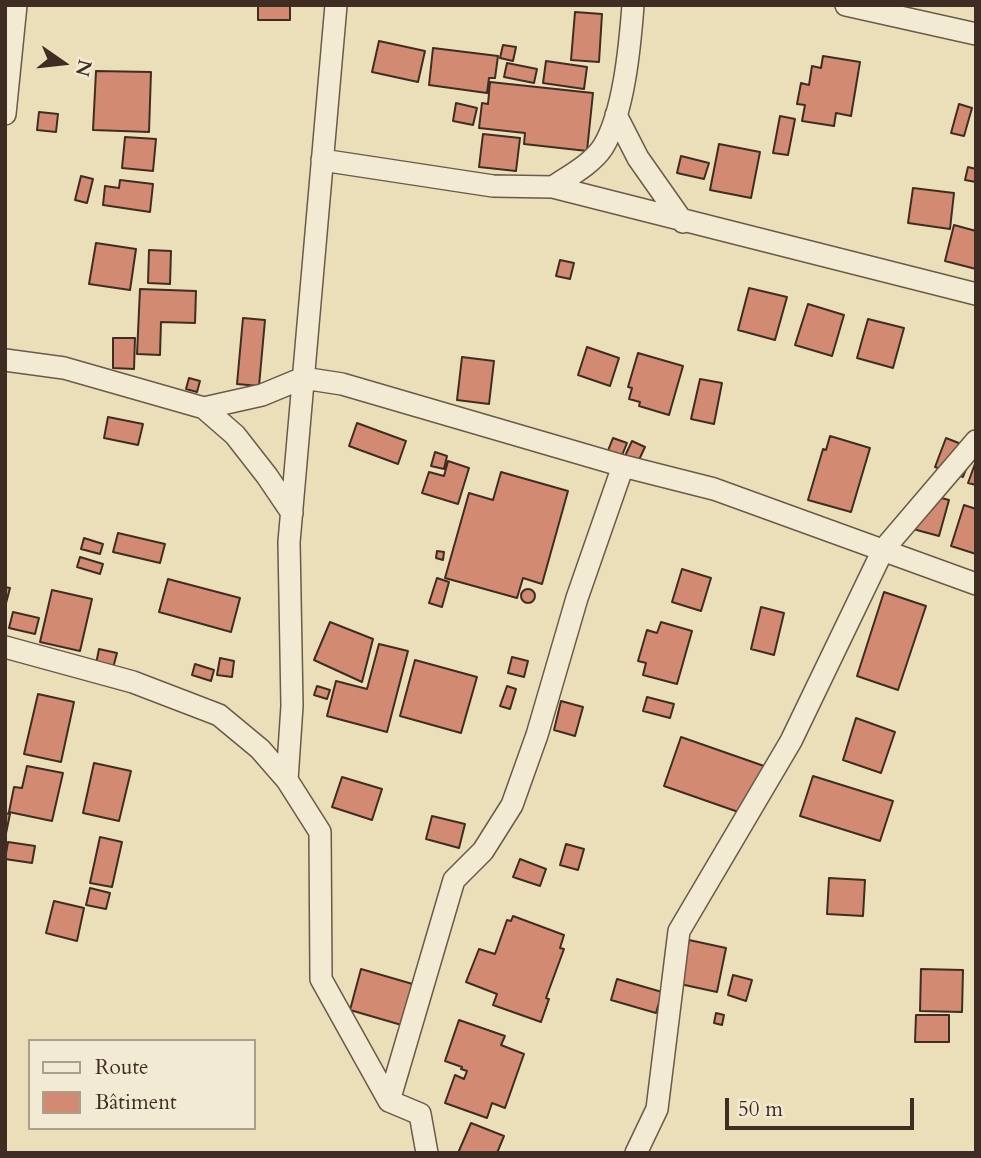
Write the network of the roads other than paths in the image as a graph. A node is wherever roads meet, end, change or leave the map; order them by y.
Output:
1 (16, 5) edge
2 (336, 5) edge
3 (633, 5) edge
4 (846, 5) edge
5 (976, 34) edge
6 (5, 114) edge
7 (616, 116) junction
8 (322, 160) junction
9 (553, 187) junction
10 (683, 222) junction
11 (976, 294) edge
12 (5, 360) edge
13 (303, 378) junction
14 (204, 408) junction
15 (976, 442) edge
16 (623, 466) junction
17 (292, 513) junction
18 (883, 550) junction
19 (976, 584) edge
20 (5, 647) edge
21 (287, 780) junction
22 (389, 1101) junction
23 (427, 1153) edge
24 (636, 1153) edge

1 - 6 street
2 - 8 street
3 - 7 street
4 - 5 street
7 - 9 street
7 - 10 street
8 - 9 street
8 - 13 street
9 - 10 street
10 - 11 street
12 - 14 street
13 - 14 street
13 - 16 street
13 - 17 street
14 - 17 street
15 - 18 street
16 - 18 street
16 - 22 street
17 - 21 street
18 - 19 street
18 - 24 street
20 - 21 street
21 - 22 street
22 - 23 street

